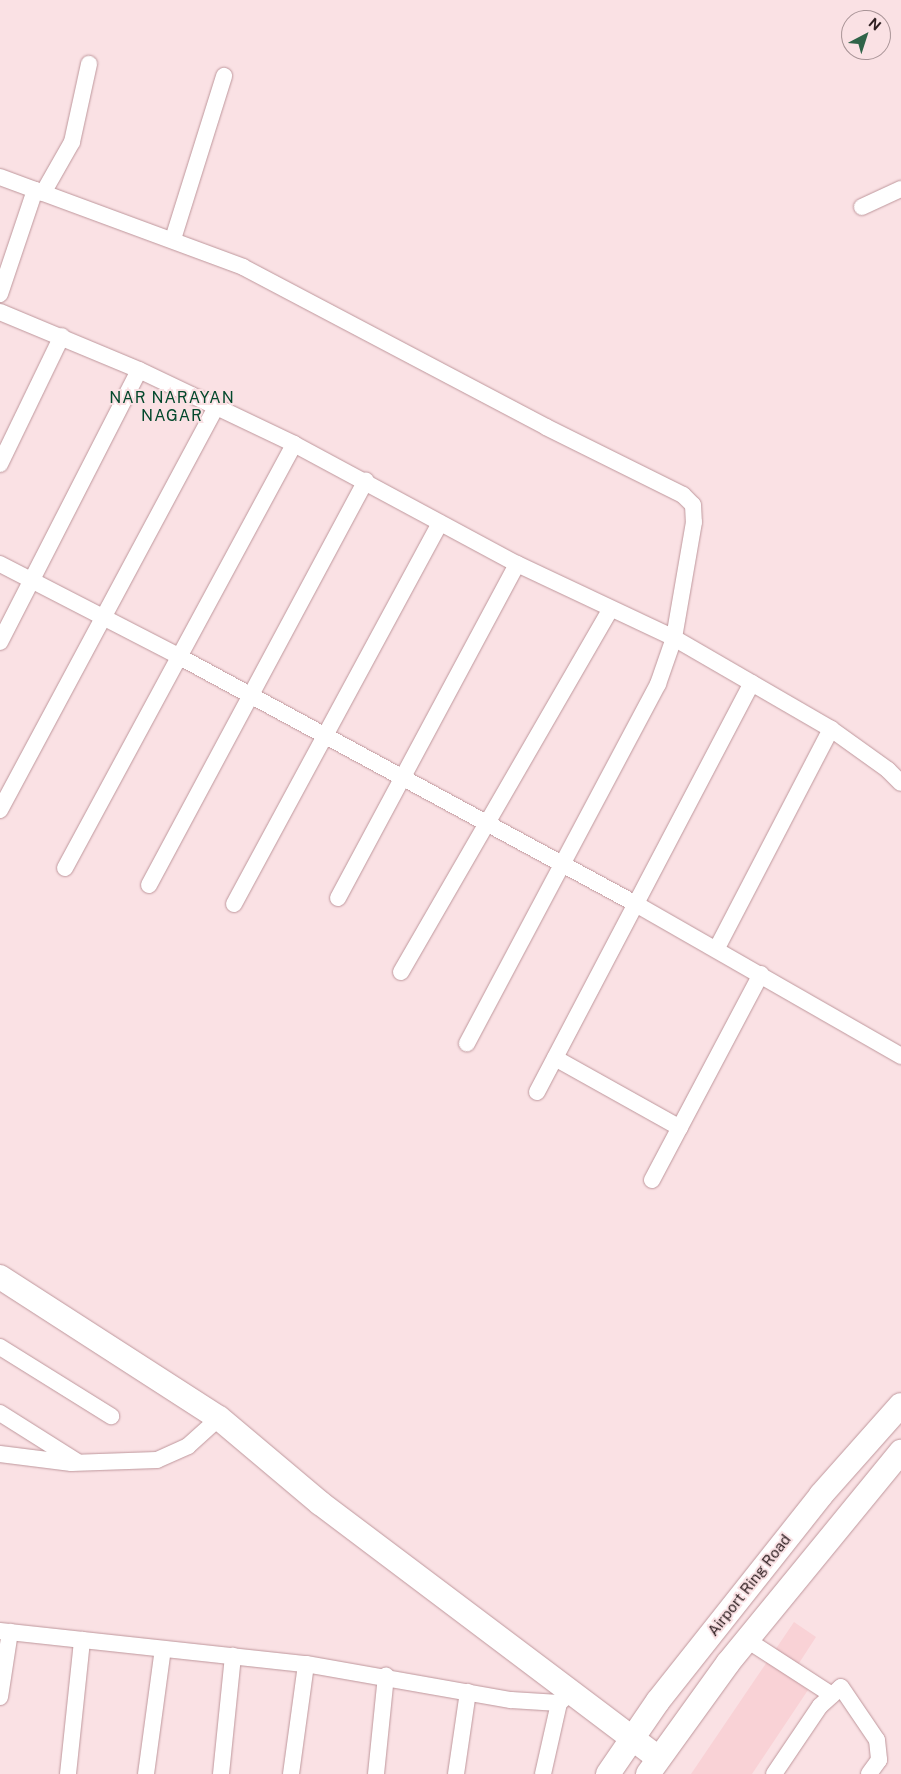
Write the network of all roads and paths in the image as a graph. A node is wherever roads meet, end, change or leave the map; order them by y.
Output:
1 (89, 64) dead end
2 (224, 76) dead end
3 (0, 177) edge
4 (901, 189) edge
5 (39, 191) junction
6 (862, 207) dead end
7 (173, 239) junction
8 (0, 294) edge
9 (0, 312) edge
10 (62, 336) junction
11 (139, 370) junction
12 (216, 407) junction
13 (294, 444) junction
14 (0, 464) edge
15 (366, 481) junction
16 (440, 523) junction
17 (0, 564) edge
18 (517, 564) junction
19 (34, 580) junction
20 (611, 609) junction
21 (103, 618) junction
22 (674, 638) junction
23 (0, 642) edge
24 (178, 656) junction
25 (752, 682) junction
26 (250, 696) junction
27 (831, 728) junction
28 (327, 736) junction
29 (403, 778) junction
30 (901, 783) edge
31 (0, 810) edge
32 (485, 822) junction
33 (562, 864) junction
34 (65, 868) dead end
35 (149, 885) dead end
36 (338, 898) dead end
37 (634, 903) junction
38 (234, 904) dead end
39 (717, 948) junction
40 (401, 972) dead end
41 (762, 974) junction
42 (467, 1043) dead end
43 (901, 1056) edge
44 (555, 1058) junction
45 (537, 1092) dead end
46 (680, 1128) junction
47 (652, 1180) dead end
48 (0, 1278) edge
49 (0, 1347) edge
50 (901, 1405) edge
51 (0, 1413) edge
52 (111, 1416) dead end
53 (219, 1418) junction
54 (901, 1452) edge
55 (0, 1454) edge
56 (80, 1463) junction
57 (5, 1631) edge
58 (82, 1640) junction
59 (747, 1640) junction
60 (163, 1649) junction
61 (233, 1656) junction
62 (306, 1664) junction
63 (386, 1676) junction
64 (468, 1692) junction
65 (832, 1695) junction
66 (0, 1697) edge
67 (565, 1698) junction
68 (631, 1740) junction
69 (656, 1768) edge
70 (68, 1774) edge
71 (146, 1774) edge
72 (221, 1774) edge
73 (290, 1774) edge
74 (376, 1774) edge
75 (456, 1774) edge
76 (544, 1774) edge
77 (608, 1774) edge
78 (774, 1774) edge
79 (869, 1774) edge

1 - 5 street
2 - 7 street
3 - 5 street
4 - 6 street
5 - 7 street
5 - 8 street
7 - 22 street
9 - 10 street
10 - 11 street
10 - 14 street
11 - 12 street
11 - 19 street
12 - 13 street
12 - 21 street
13 - 15 street
13 - 24 street
15 - 16 street
15 - 26 street
16 - 18 street
16 - 28 street
17 - 19 street
18 - 20 street
18 - 29 street
19 - 21 street
19 - 23 street
20 - 22 street
20 - 32 street
21 - 24 street
21 - 31 street
22 - 25 street
22 - 33 street
24 - 26 street
24 - 34 street
25 - 27 street
25 - 37 street
26 - 28 street
26 - 35 street
27 - 30 street
27 - 39 street
28 - 29 street
28 - 38 street
29 - 32 street
29 - 36 street
32 - 33 street
32 - 40 street
33 - 37 street
33 - 42 street
37 - 39 street
37 - 44 street
39 - 41 street
41 - 43 street
41 - 46 street
44 - 45 street
44 - 46 street
46 - 47 street
48 - 53 main road
49 - 52 street
50 - 68 main road, Airport Ring Road
51 - 56 street
53 - 56 street
53 - 67 main road
54 - 59 main road
55 - 56 street
57 - 58 street
57 - 66 street
58 - 60 street
58 - 70 street
59 - 65 street
59 - 69 main road
60 - 61 street
60 - 71 street
61 - 62 street
61 - 72 street
62 - 63 street
62 - 73 street
63 - 64 street
63 - 74 street
64 - 67 street
64 - 75 street
65 - 78 street
65 - 79 street
67 - 68 main road
67 - 76 street
68 - 69 main road
68 - 77 main road, Airport Ring Road

